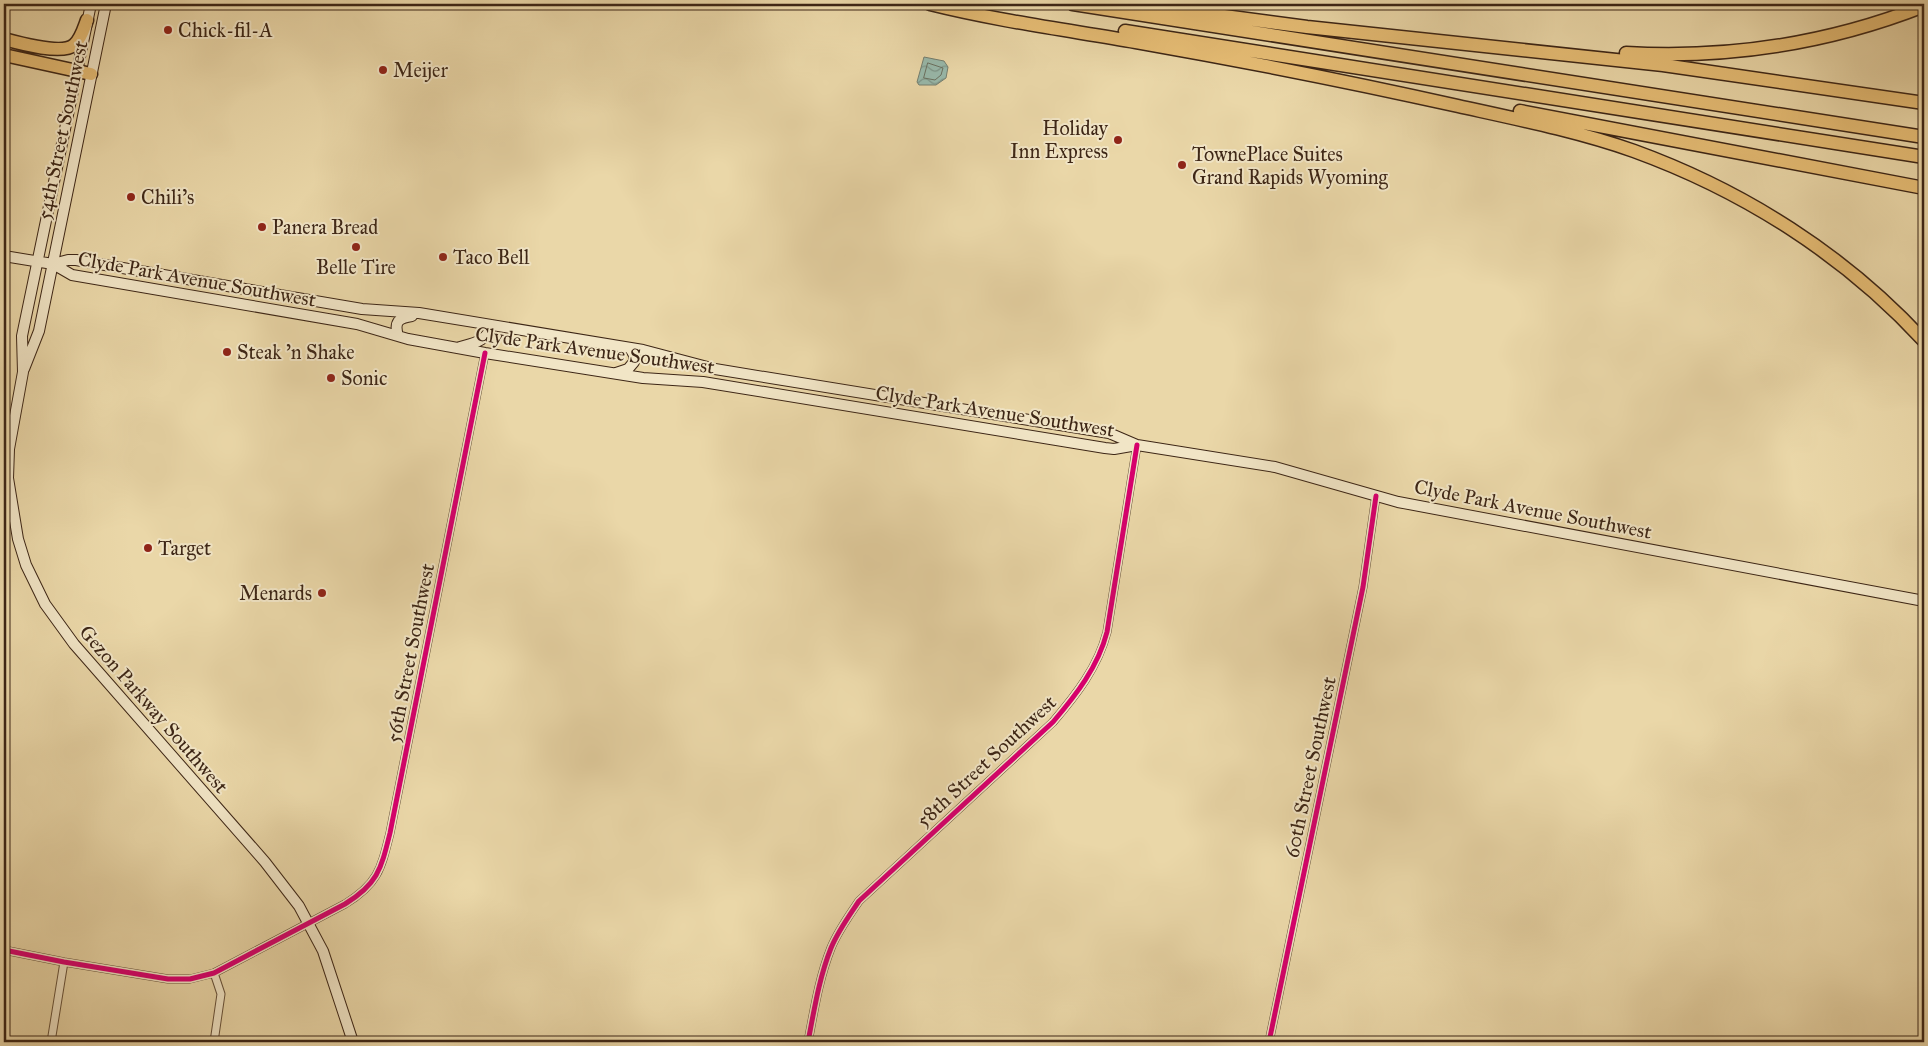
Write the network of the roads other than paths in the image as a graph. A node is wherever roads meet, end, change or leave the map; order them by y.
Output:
1 (91, 4) edge
2 (106, 4) edge
3 (930, 4) edge
4 (949, 4) edge
5 (1073, 4) edge
6 (1134, 4) edge
7 (1924, 6) edge
8 (87, 20) junction
9 (4, 39) edge
10 (1502, 46) junction
11 (4, 54) edge
12 (77, 70) junction
13 (91, 74) junction
14 (1375, 87) junction
15 (1924, 103) edge
16 (1924, 138) edge
17 (1924, 157) edge
18 (1924, 188) edge
19 (4, 256) edge
20 (37, 262) junction
21 (53, 264) junction
22 (425, 314) junction
23 (491, 326) junction
24 (398, 336) junction
25 (1924, 341) edge
26 (457, 348) junction
27 (630, 348) junction
28 (485, 353) junction
29 (22, 372) junction
30 (612, 373) junction
31 (760, 376) junction
32 (738, 388) junction
33 (1137, 445) junction
34 (1376, 496) junction
35 (1924, 601) edge
36 (309, 923) junction
37 (4, 950) edge
38 (64, 962) junction
39 (214, 973) junction
40 (51, 1042) edge
41 (214, 1042) edge
42 (353, 1042) edge
43 (808, 1042) edge
44 (1269, 1042) edge

1 - 8 main road, 54th Street Southwest
2 - 13 main road, 54th Street Southwest
3 - 14 highway
4 - 17 highway
5 - 16 highway
6 - 10 highway
7 - 10 highway
8 - 9 highway
8 - 12 main road, 54th Street Southwest
10 - 15 highway
11 - 12 highway
12 - 13 highway
12 - 20 main road, 54th Street Southwest
13 - 21 main road, 54th Street Southwest
14 - 18 highway
14 - 25 highway
19 - 20 main road, Clyde Park Avenue Southwest
20 - 21 main road, Clyde Park Avenue Southwest
20 - 29 main road, Gezon Parkway Southwest
21 - 22 main road, Clyde Park Avenue Southwest
21 - 24 main road, Clyde Park Avenue Southwest
21 - 29 main road, Gezon Parkway Southwest
22 - 23 main road, Clyde Park Avenue Southwest
22 - 24 main road
23 - 26 main road
23 - 27 main road, Clyde Park Avenue Southwest
24 - 26 main road, Clyde Park Avenue Southwest
26 - 28 main road, Clyde Park Avenue Southwest
27 - 30 main road
27 - 31 main road, Clyde Park Avenue Southwest
28 - 30 main road, Clyde Park Avenue Southwest
28 - 36 street, 56th Street Southwest
29 - 36 main road, Gezon Parkway Southwest
30 - 32 main road, Clyde Park Avenue Southwest
31 - 32 main road
31 - 33 main road, Clyde Park Avenue Southwest
32 - 33 main road, Clyde Park Avenue Southwest
33 - 34 main road, Clyde Park Avenue Southwest
33 - 43 street, 58th Street Southwest
34 - 35 main road, Clyde Park Avenue Southwest
34 - 44 street, 60th Street Southwest
36 - 39 street, 56th Street Southwest
36 - 42 main road, Gezon Parkway Southwest
37 - 38 street, 56th Street Southwest
38 - 39 street, 56th Street Southwest
38 - 40 street
39 - 41 street

